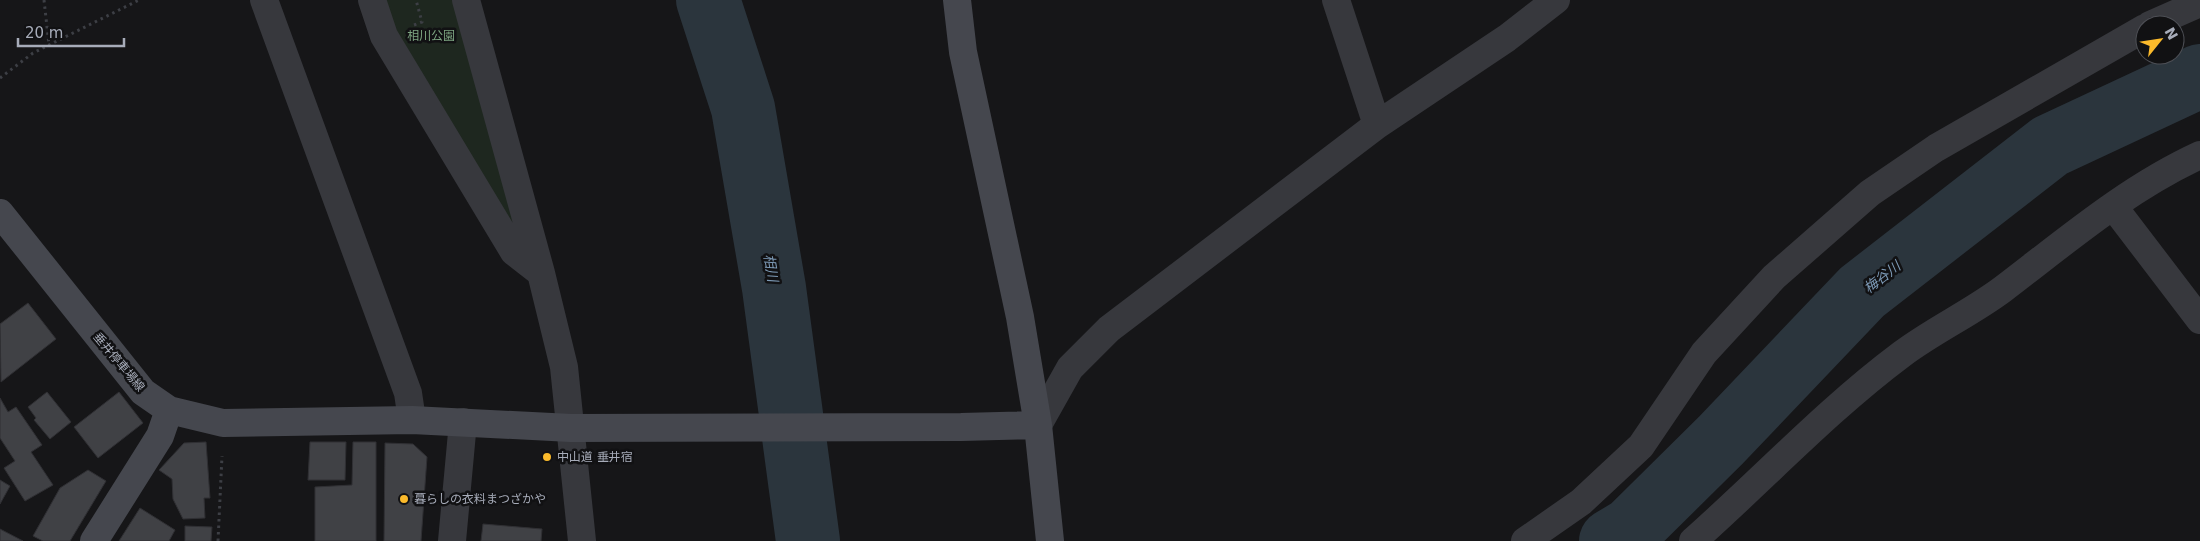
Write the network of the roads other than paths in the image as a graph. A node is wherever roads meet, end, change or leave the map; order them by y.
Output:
1 (264, 0) edge
2 (372, 0) edge
3 (466, 0) edge
4 (957, 0) edge
5 (1336, 0) edge
6 (1556, 0) edge
7 (2198, 2) edge
8 (2171, 15) edge
9 (2135, 34) edge
10 (1377, 125) junction
11 (2200, 155) edge
12 (2113, 206) junction
13 (0, 213) edge
14 (541, 274) junction
15 (2200, 320) edge
16 (169, 410) junction
17 (412, 420) junction
18 (463, 422) junction
19 (1038, 425) junction
20 (582, 428) junction
21 (94, 541) edge
22 (452, 541) edge
23 (582, 541) edge
24 (1050, 541) edge
25 (1525, 541) edge
26 (1693, 541) edge

1 - 17 street
2 - 14 street
3 - 14 street
4 - 19 street
5 - 10 street
6 - 10 street
7 - 8 street
9 - 25 street
10 - 19 street
11 - 12 street
12 - 15 street
12 - 26 street
13 - 16 street, 垂井停車場線
14 - 20 street
16 - 17 street
16 - 21 street
17 - 18 street
18 - 20 street
18 - 22 street
19 - 20 street
19 - 24 street
20 - 23 street

